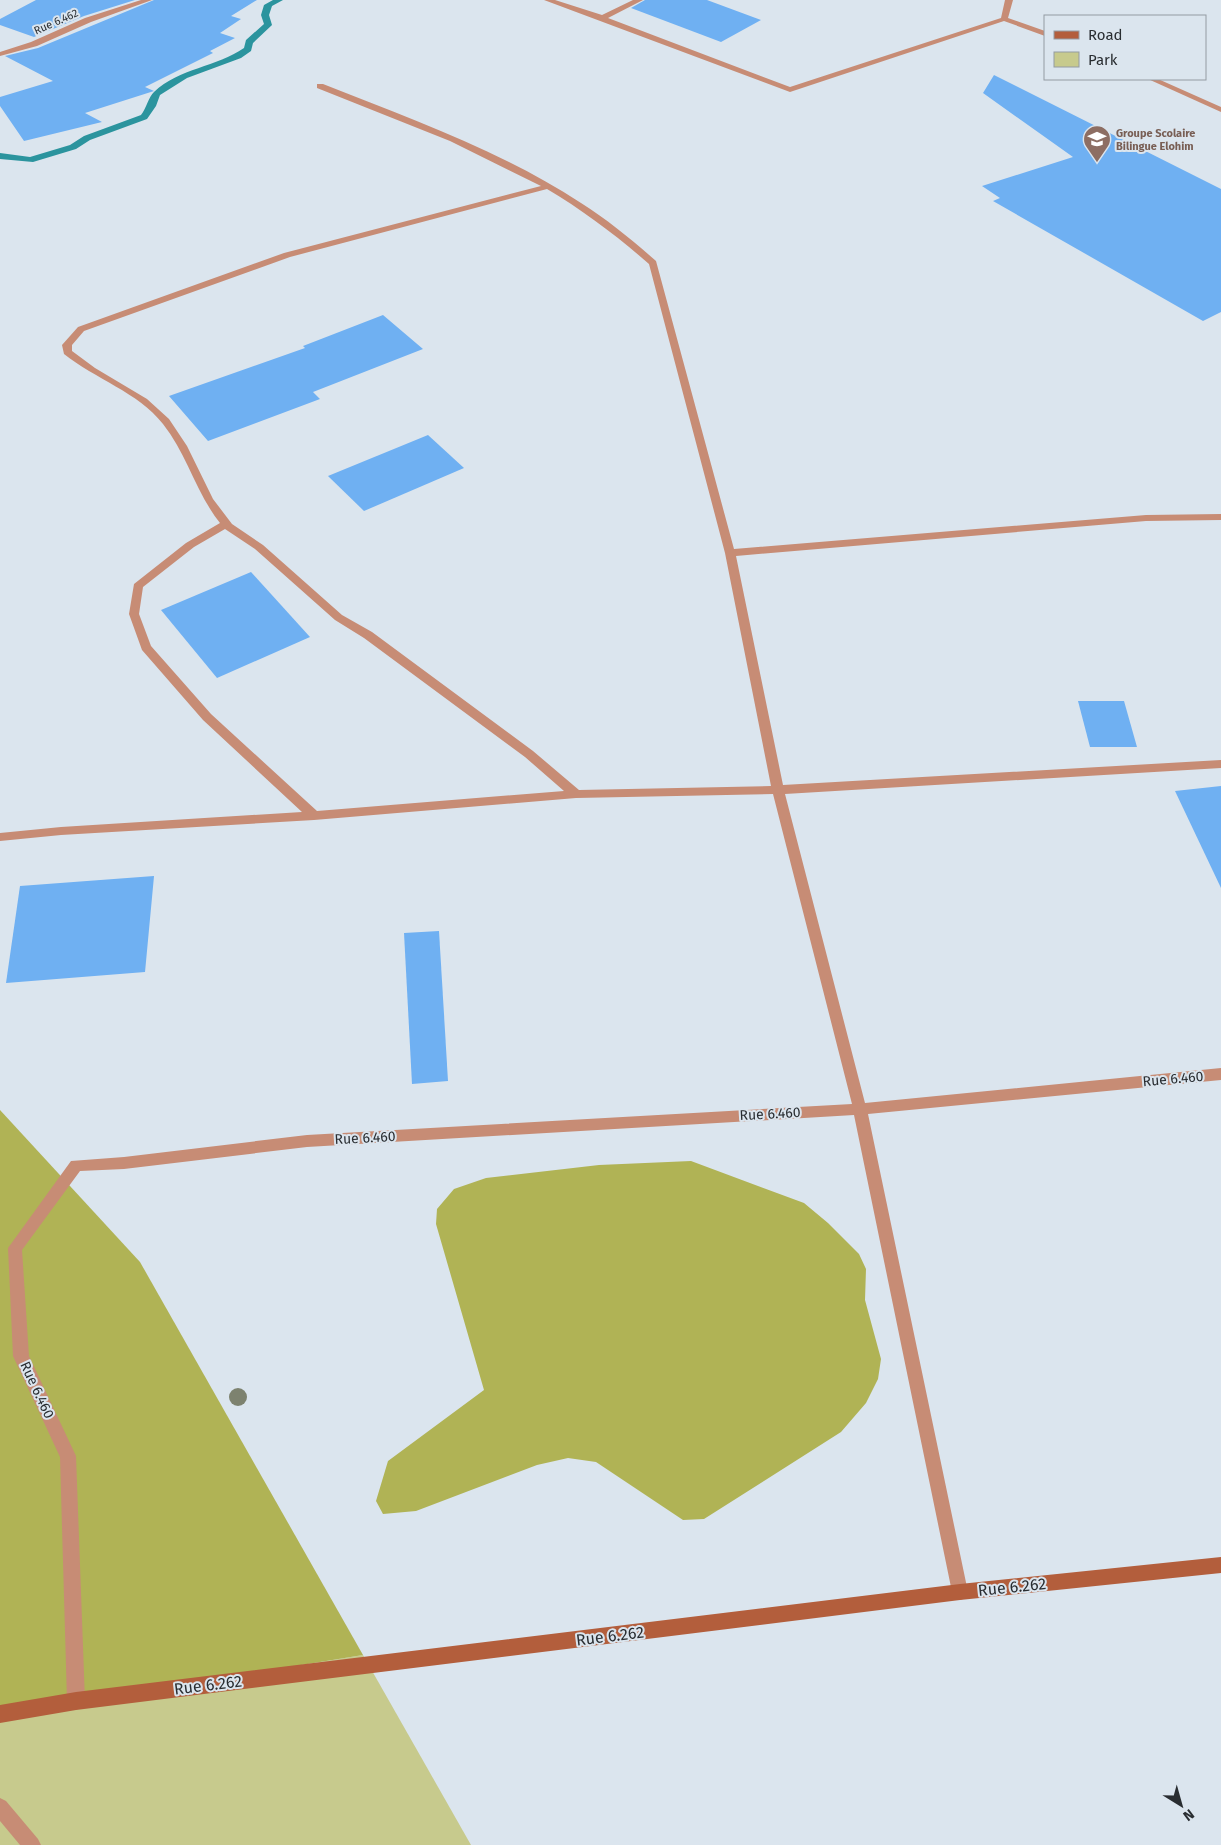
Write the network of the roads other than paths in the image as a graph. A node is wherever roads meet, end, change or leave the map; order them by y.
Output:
1 (148, 0) edge
2 (548, 0) edge
3 (639, 0) edge
4 (1009, 0) edge
5 (602, 18) junction
6 (1004, 19) junction
7 (1044, 34) edge
8 (0, 54) edge
9 (1154, 80) edge
10 (320, 86) dead end
11 (1221, 110) edge
12 (549, 186) junction
13 (1221, 517) edge
14 (226, 524) junction
15 (730, 553) junction
16 (1221, 764) edge
17 (778, 790) junction
18 (576, 794) junction
19 (314, 816) junction
20 (0, 836) edge
21 (1221, 1074) edge
22 (860, 1109) junction
23 (1221, 1565) edge
24 (960, 1592) junction
25 (76, 1701) junction
26 (0, 1714) edge
27 (0, 1807) edge
28 (32, 1845) edge

1 - 8 street, Rue 6.462
2 - 5 street
3 - 5 street
4 - 6 street
5 - 6 street
6 - 7 street
9 - 11 street
10 - 12 street
12 - 14 street
12 - 15 street
13 - 15 street
14 - 18 street
14 - 19 street
15 - 17 street
16 - 17 street
17 - 18 street
17 - 22 street
18 - 19 street
19 - 20 street
21 - 22 street, Rue 6.460
22 - 24 street
22 - 25 street, Rue 6.460
23 - 24 street, Rue 6.262
24 - 25 street, Rue 6.262
25 - 26 street, Rue 6.262
27 - 28 street

